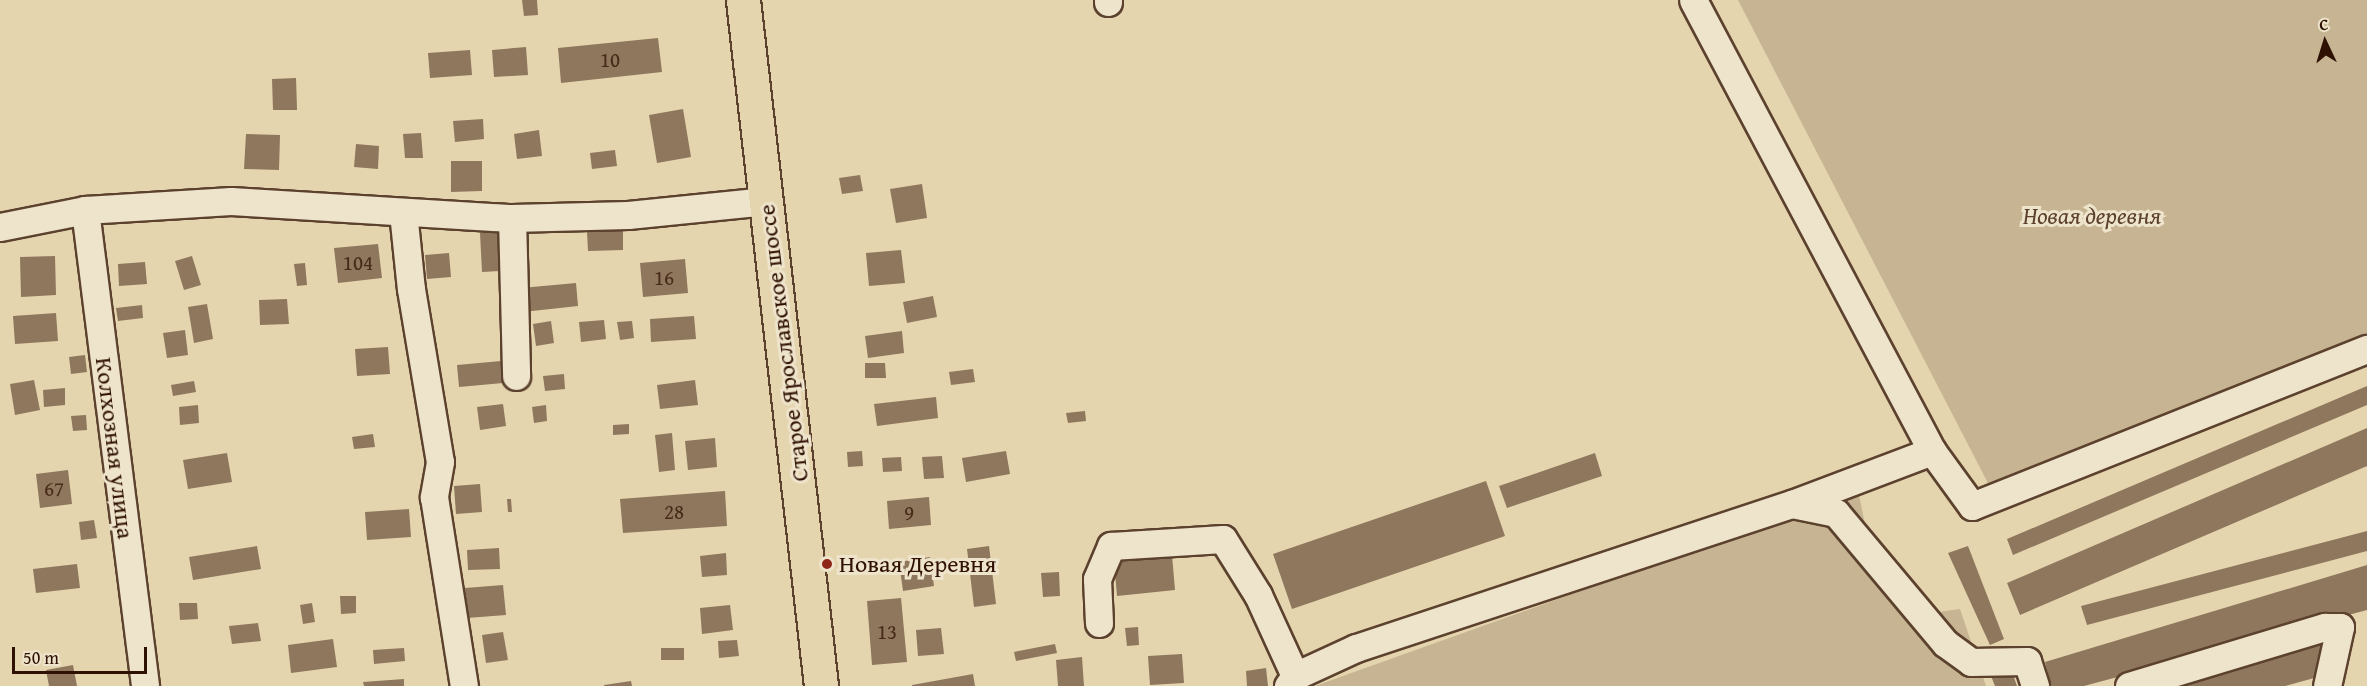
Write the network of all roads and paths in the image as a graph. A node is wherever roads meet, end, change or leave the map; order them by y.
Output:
1 (743, 0) edge
2 (1693, 0) edge
3 (766, 201) junction
4 (85, 210) junction
5 (403, 212) junction
6 (512, 218) junction
7 (0, 227) edge
8 (2367, 349) edge
9 (516, 376) dead end
10 (1932, 451) junction
11 (1792, 504) junction
12 (1099, 623) dead end
13 (1292, 681) edge
14 (145, 686) edge
15 (464, 686) edge
16 (821, 686) edge
17 (2035, 686) edge
18 (2130, 686) edge
19 (2327, 686) edge

1 - 3 main road, Старое Ярославское шоссе
2 - 10 street
3 - 6 street
3 - 16 main road, Старое Ярославское шоссе
4 - 5 street
4 - 7 street
4 - 14 street, Колхозная улица
5 - 6 street
5 - 15 street
6 - 9 street
8 - 10 street
10 - 11 street
11 - 13 street
11 - 17 street
12 - 13 street
18 - 19 street

